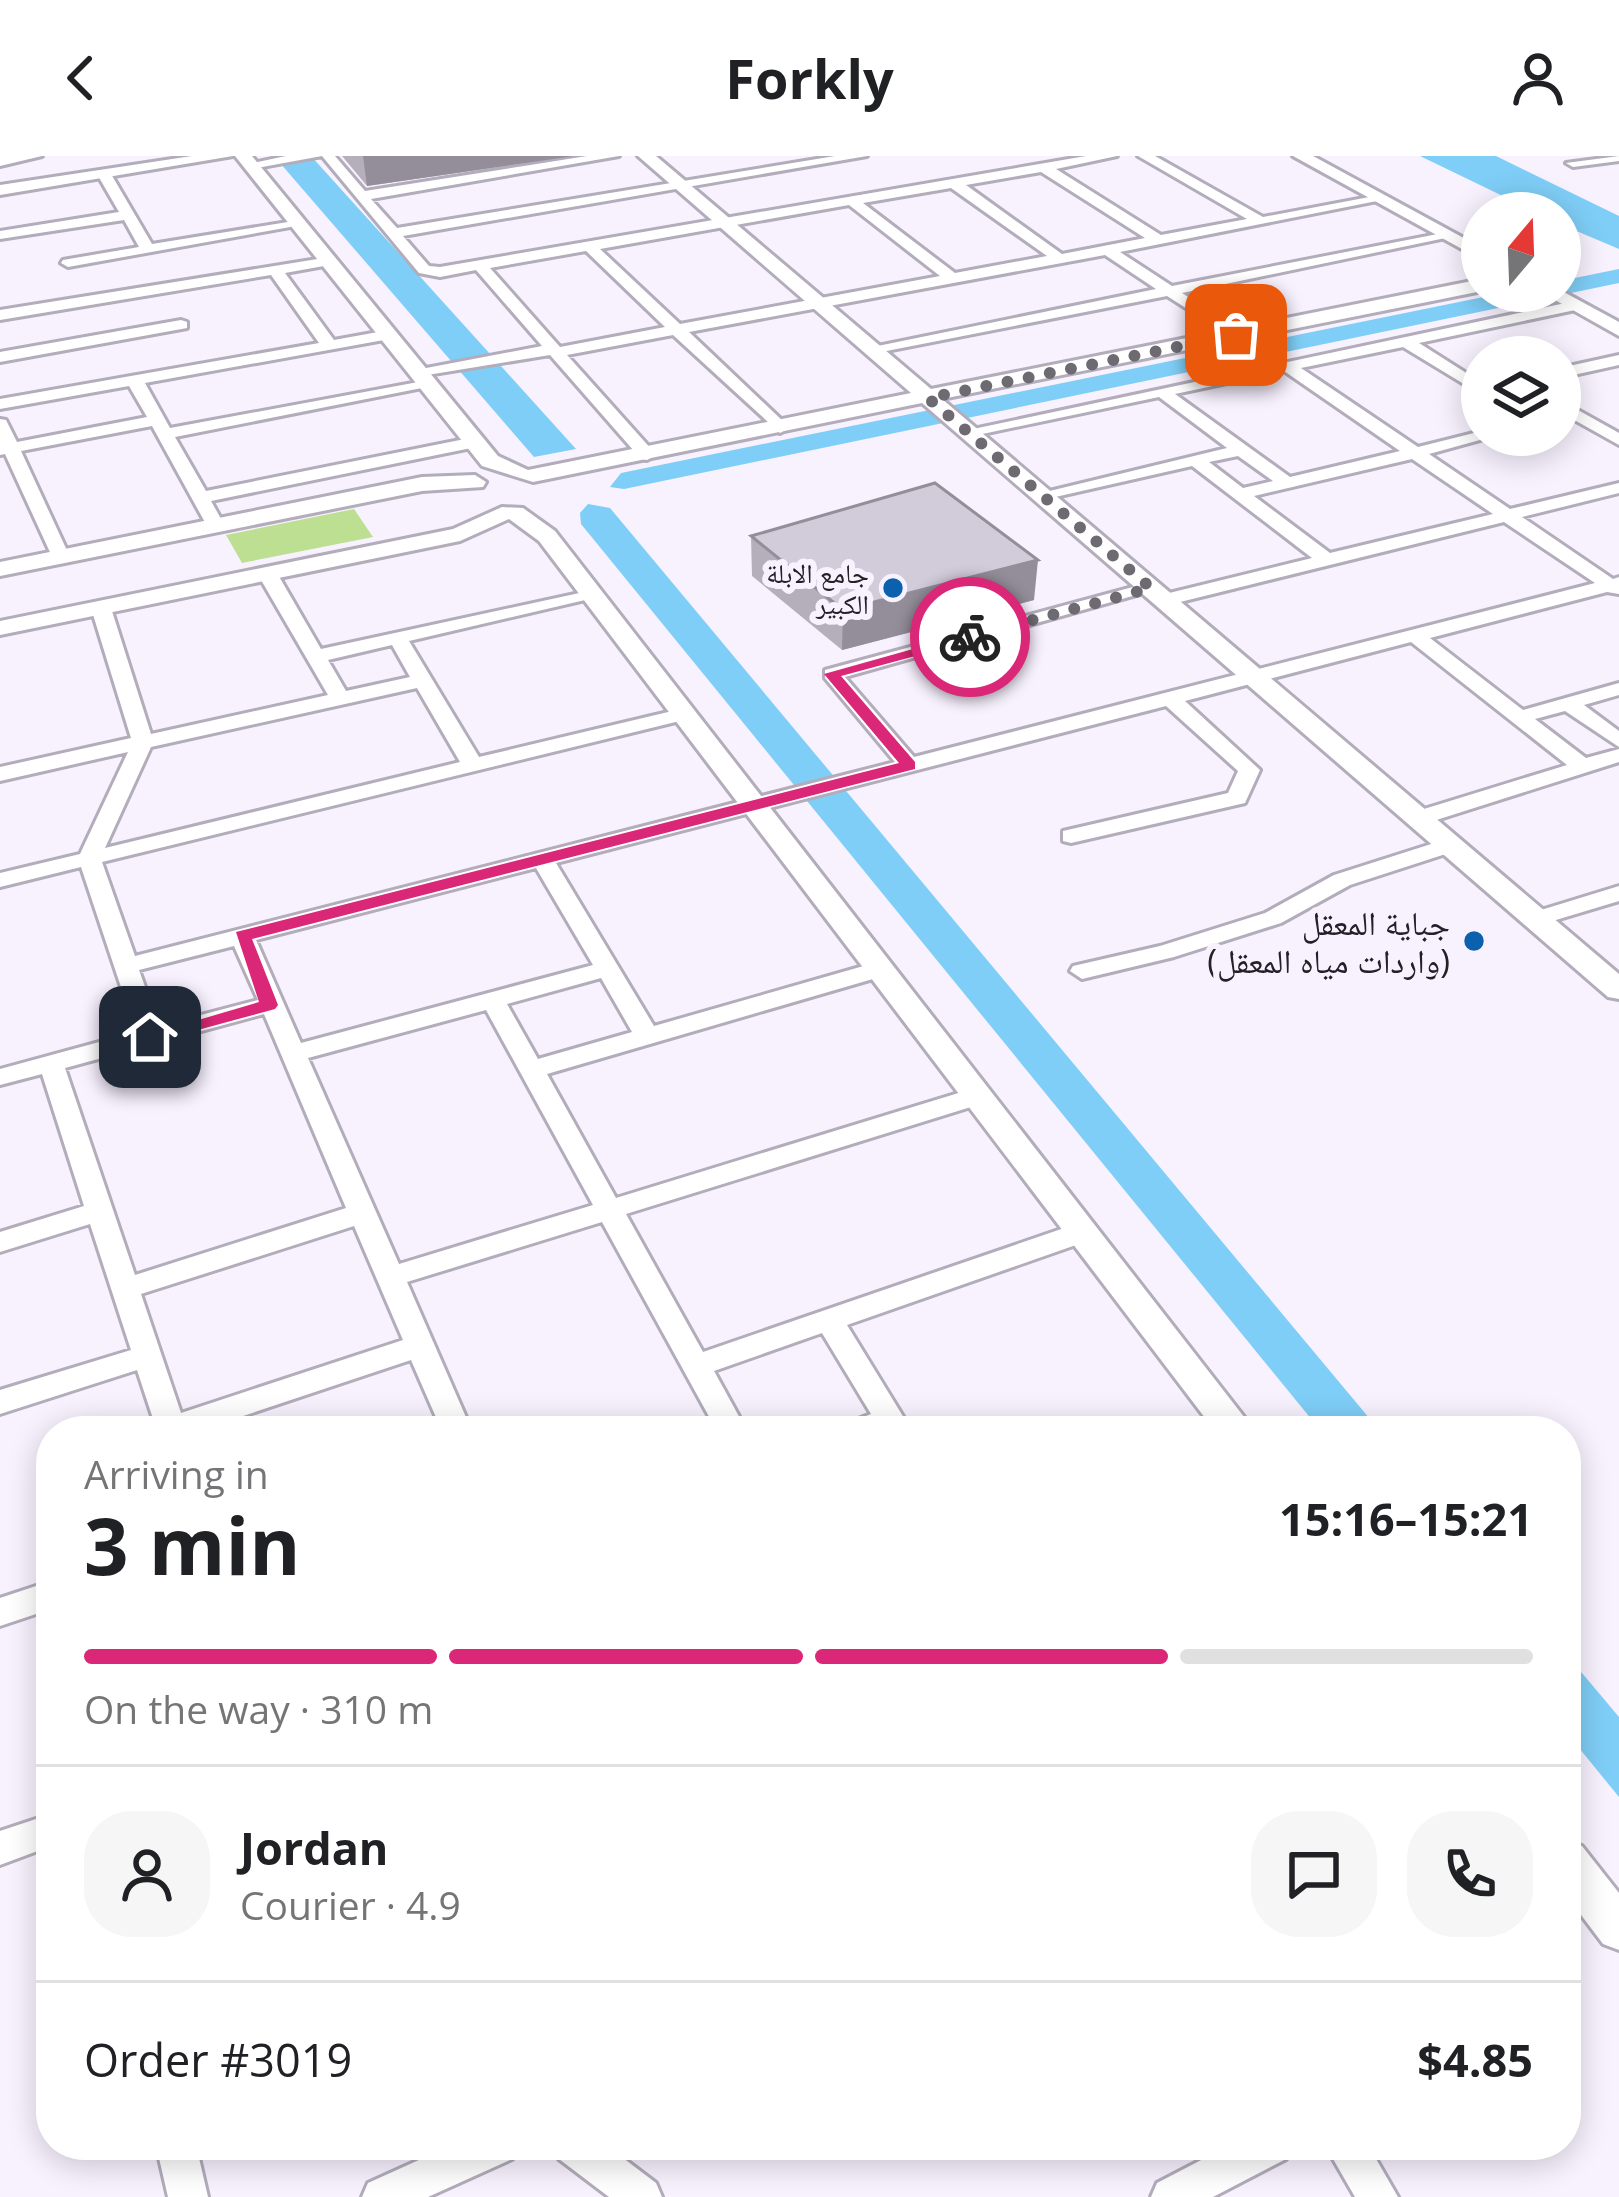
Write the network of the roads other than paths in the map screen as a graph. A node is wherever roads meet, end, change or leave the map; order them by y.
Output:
1 (31, 156) edge
2 (225, 156) edge
3 (315, 156) edge
4 (328, 156) edge
5 (612, 156) edge
6 (646, 156) edge
7 (860, 156) edge
8 (1110, 156) edge
9 (1145, 156) edge
10 (1301, 156) edge
11 (1619, 157) edge
12 (0, 160) edge
13 (247, 161) edge
14 (1573, 164) dead end
15 (980, 166) dead end
16 (1043, 167) junction
17 (104, 174) junction
18 (994, 176) junction
19 (954, 183) junction
20 (681, 186) junction
21 (0, 190) edge
22 (362, 196) junction
23 (1379, 199) junction
24 (852, 201) junction
25 (128, 215) junction
26 (1260, 221) junction
27 (724, 223) junction
28 (300, 224) junction
29 (49, 228) junction
30 (394, 233) junction
31 (0, 235) edge
32 (1448, 236) junction
33 (1158, 240) junction
34 (1461, 243) edge
35 (589, 246) junction
36 (1108, 250) junction
37 (149, 251) junction
38 (1060, 259) junction
39 (329, 261) junction
40 (68, 263) junction
41 (479, 265) junction
42 (275, 270) junction
43 (952, 279) junction
44 (160, 289) junction
45 (1461, 289) edge
46 (1169, 290) junction
47 (89, 300) junction
48 (818, 304) junction
49 (1581, 309) edge
50 (1546, 312) edge
51 (0, 315) edge
52 (678, 330) junction
53 (1619, 330) edge
54 (389, 335) junction
55 (1236, 335) junction
56 (1406, 341) junction
57 (329, 345) junction
58 (193, 346) junction
59 (871, 349) junction
60 (555, 351) junction
61 (0, 357) edge
62 (1619, 360) edge
63 (1286, 366) junction
64 (1581, 368) edge
65 (1461, 376) edge
66 (425, 380) junction
67 (135, 381) junction
68 (1162, 392) junction
69 (928, 398) junction
70 (0, 404) edge
71 (1581, 420) edge
72 (0, 424) edge
73 (161, 427) junction
74 (780, 428) junction
75 (968, 432) junction
76 (1619, 440) edge
77 (475, 442) junction
78 (1461, 442) edge
79 (5, 449) edge
80 (1240, 450) junction
81 (1414, 453) junction
82 (647, 455) junction
83 (1196, 461) junction
84 (578, 469) junction
85 (482, 474) junction
86 (527, 474) junction
87 (1287, 483) junction
88 (1619, 488) edge
89 (1240, 494) junction
90 (1042, 495) junction
91 (200, 498) junction
92 (537, 508) junction
93 (1507, 516) junction
94 (217, 526) junction
95 (61, 557) junction
96 (1327, 560) junction
97 (0, 569) edge
98 (267, 573) junction
99 (1616, 586) edge
100 (591, 593) junction
101 (1158, 594) junction
102 (101, 608) junction
103 (0, 628) edge
104 (1415, 636) junction
105 (397, 637) junction
106 (317, 656) junction
107 (1256, 678) junction
108 (422, 680) junction
109 (1619, 689) edge
110 (340, 698) junction
111 (1172, 700) junction
112 (1568, 703) junction
113 (685, 714) junction
114 (1519, 717) junction
115 (1619, 741) edge
116 (143, 742) junction
117 (1619, 755) edge
118 (473, 765) junction
119 (909, 765) junction
120 (1582, 766) junction
121 (0, 774) edge
122 (754, 804) junction
123 (1419, 818) junction
124 (1071, 836) dead end
125 (1450, 844) junction
126 (89, 858) junction
127 (542, 858) junction
128 (0, 880) edge
129 (1619, 893) edge
130 (1537, 919) junction
131 (242, 936) junction
132 (126, 966) junction
133 (608, 969) junction
134 (881, 969) junction
135 (1082, 970) dead end
136 (1619, 990) edge
137 (493, 1000) junction
138 (269, 1005) junction
139 (647, 1036) junction
140 (150, 1037) junction
141 (292, 1054) junction
142 (51, 1063) junction
143 (533, 1070) junction
144 (0, 1077) edge
145 (978, 1096) junction
146 (610, 1209) junction
147 (100, 1211) junction
148 (362, 1213) junction
149 (1083, 1232) junction
150 (0, 1242) edge
151 (390, 1277) junction
152 (125, 1289) junction
153 (830, 1320) junction
154 (420, 1346) junction
155 (148, 1356) junction
156 (696, 1366) junction
157 (0, 1402) edge
158 (167, 1416) edge
159 (213, 1416) edge
160 (450, 1416) edge
161 (724, 1416) edge
162 (888, 1416) edge
163 (1224, 1416) edge
164 (36, 1600) edge
165 (0, 1612) edge
166 (36, 1835) edge
167 (0, 1848) edge
168 (1581, 1880) edge
169 (1619, 1929) edge
170 (179, 2160) edge
171 (465, 2160) edge
172 (594, 2160) edge
173 (1243, 2160) edge
174 (1355, 2160) edge
175 (188, 2197) edge
176 (382, 2197) edge
177 (642, 2197) edge
178 (1171, 2197) edge
179 (1378, 2197) edge

1 - 12 main road
2 - 17 street
3 - 13 street
4 - 22 street
5 - 22 street
6 - 20 street
7 - 20 street
8 - 16 street
9 - 26 street
10 - 23 street
11 - 14 street
13 - 28 street
15 - 18 street
16 - 18 street
16 - 33 street
17 - 21 street
17 - 25 street
18 - 19 street
19 - 24 street
19 - 38 street
20 - 27 street
20 - 30 street
22 - 30 street
23 - 26 street
23 - 32 street
24 - 27 street
24 - 43 street
25 - 29 street
25 - 37 street
26 - 33 street
27 - 35 street
27 - 48 street
28 - 37 street
28 - 39 street
29 - 31 street
29 - 40 street
30 - 41 street
32 - 34 street
32 - 46 street
33 - 36 street
35 - 41 street
35 - 52 street
36 - 38 street
36 - 46 street
37 - 40 street
38 - 43 street
39 - 42 street
39 - 54 street
40 - 47 street
41 - 60 street
42 - 44 street
42 - 57 street
43 - 48 street
44 - 47 street
44 - 58 street
45 - 55 street
46 - 55 street
46 - 59 street
47 - 51 street
48 - 52 street
48 - 59 street
49 - 53 street
50 - 56 street
52 - 60 street
52 - 74 street
54 - 57 street
54 - 66 street
55 - 69 street
56 - 63 street
56 - 65 street
57 - 58 street
58 - 61 street
58 - 67 street
59 - 69 street
60 - 66 street
60 - 82 street
62 - 64 street
63 - 68 street
63 - 81 street
66 - 73 street
66 - 77 street
67 - 70 street
67 - 73 street
68 - 75 street
68 - 80 street
69 - 74 street
69 - 75 street
71 - 76 street
72 - 79 street
73 - 79 street
73 - 91 street
74 - 82 street
75 - 90 street
77 - 85 street
77 - 91 street
78 - 81 street
79 - 95 street
80 - 83 street
80 - 87 street
81 - 87 street
81 - 93 street
82 - 84 street
83 - 89 street
83 - 90 street
84 - 86 street
84 - 92 street
85 - 86 street
85 - 92 street
85 - 94 street
86 - 92 street
87 - 89 street
88 - 93 street
89 - 96 street
90 - 101 street
91 - 94 street
92 - 98 street
92 - 100 street
93 - 96 street
93 - 99 street
94 - 95 street
95 - 97 street
96 - 101 street
98 - 102 street
98 - 106 street
99 - 104 street
100 - 105 street
100 - 113 street
101 - 107 street
101 - 119 street
102 - 103 street
102 - 116 street
104 - 107 street
104 - 114 street
105 - 106 street
105 - 108 street
106 - 110 street
107 - 111 street
107 - 123 street
108 - 110 street
108 - 118 street
109 - 112 street
110 - 116 street
111 - 119 street
111 - 124 street
112 - 114 street
112 - 115 street
113 - 118 street
113 - 122 street
114 - 120 street
116 - 121 street
116 - 126 street
117 - 120 street
118 - 126 street
119 - 122 street
120 - 123 street
122 - 127 street
122 - 134 street
123 - 125 street
125 - 130 street
125 - 135 street
126 - 128 street
126 - 132 street
127 - 131 street
127 - 133 street
129 - 130 street
130 - 136 street
131 - 132 street
131 - 138 street
132 - 140 street
133 - 137 street
133 - 139 street
134 - 139 street
134 - 145 street
137 - 141 street
137 - 143 street
138 - 140 street
138 - 141 street
139 - 143 street
140 - 142 street
141 - 148 street
142 - 144 street
142 - 147 street
143 - 146 street
145 - 146 street
145 - 149 street
146 - 151 street
146 - 156 street
147 - 150 street
147 - 152 street
148 - 151 street
148 - 152 street
149 - 153 street
149 - 163 street
151 - 154 street
152 - 155 street
153 - 156 street
153 - 162 street
154 - 159 street
154 - 160 street
155 - 157 street
155 - 158 street
156 - 161 street
164 - 165 street
166 - 167 street
168 - 169 street
170 - 175 street
171 - 176 street
172 - 177 street
173 - 178 street
174 - 179 street

